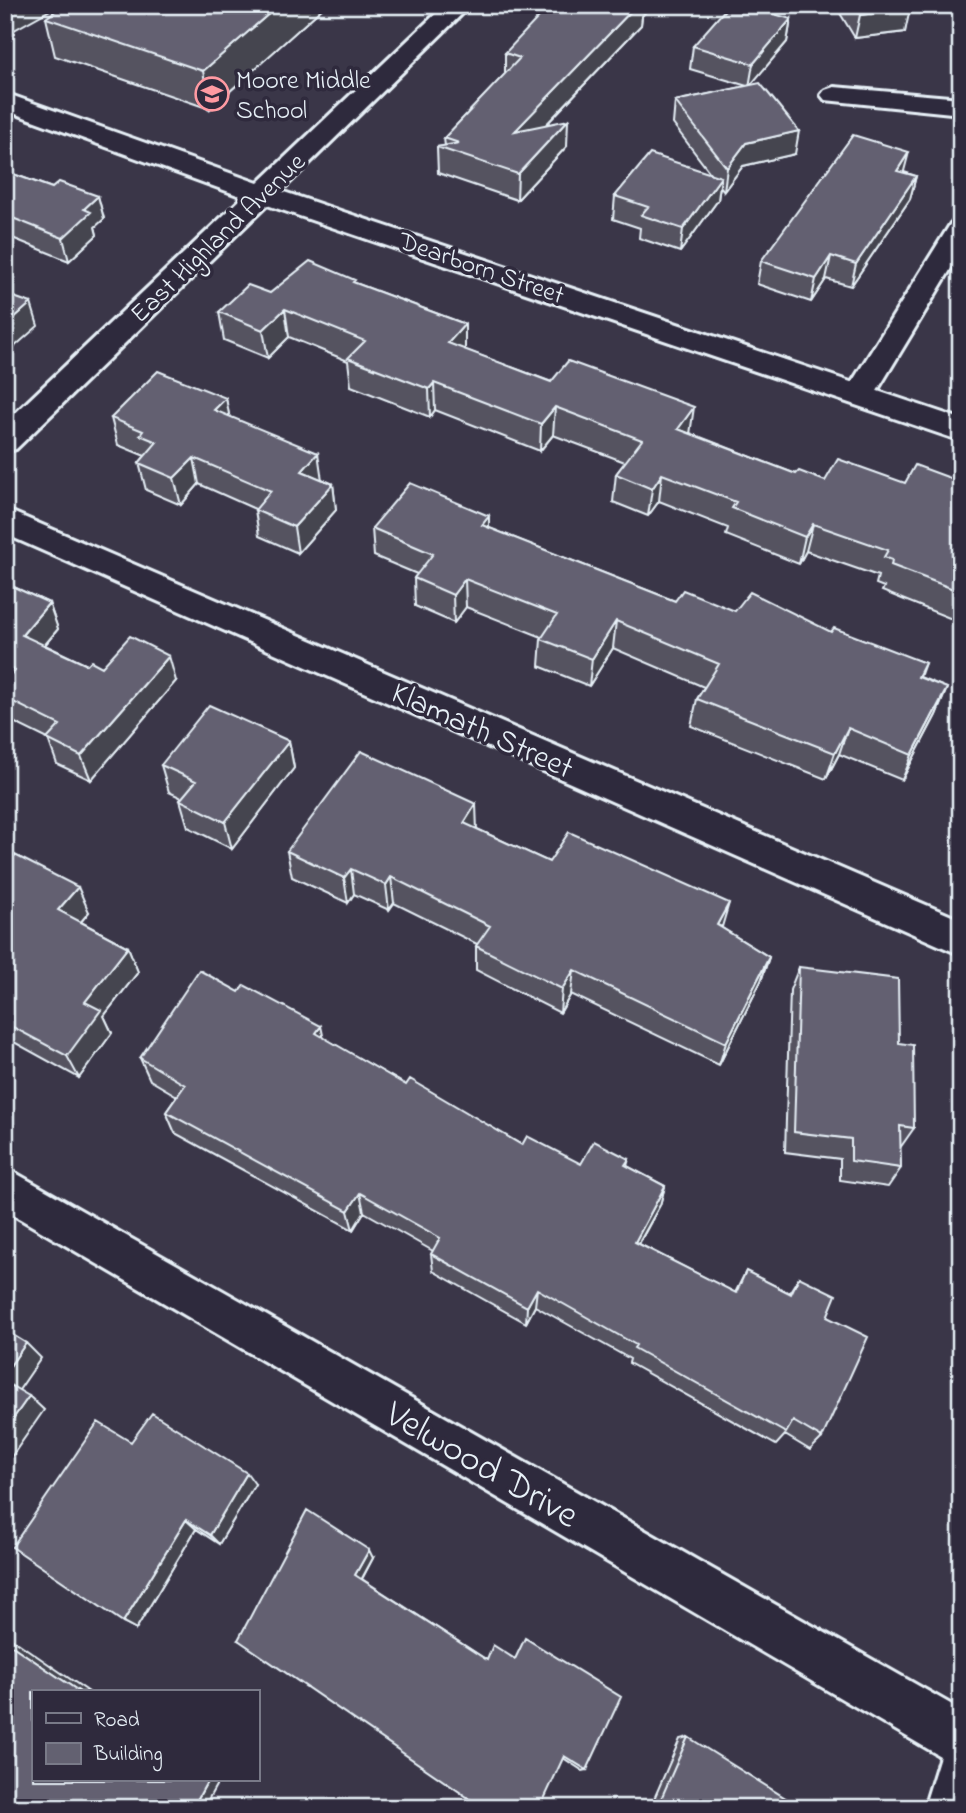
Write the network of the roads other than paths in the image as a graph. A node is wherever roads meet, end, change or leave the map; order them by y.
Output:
1 (459, 5) edge
2 (834, 94) dead end
3 (5, 101) edge
4 (961, 107) edge
5 (262, 194) junction
6 (961, 229) edge
7 (860, 394) junction
8 (961, 430) edge
9 (5, 441) edge
10 (5, 521) edge
11 (961, 937) edge
12 (5, 1187) edge
13 (961, 1739) edge
14 (961, 1768) edge
15 (950, 1808) edge

1 - 5 street, East Highland Avenue
2 - 4 street
3 - 5 street, Dearborn Street
5 - 7 street, Dearborn Street
5 - 9 street, East Highland Avenue
6 - 7 street
7 - 8 street, Dearborn Street
10 - 11 street, Klamath Street
12 - 13 street, Velwood Drive
14 - 15 street

